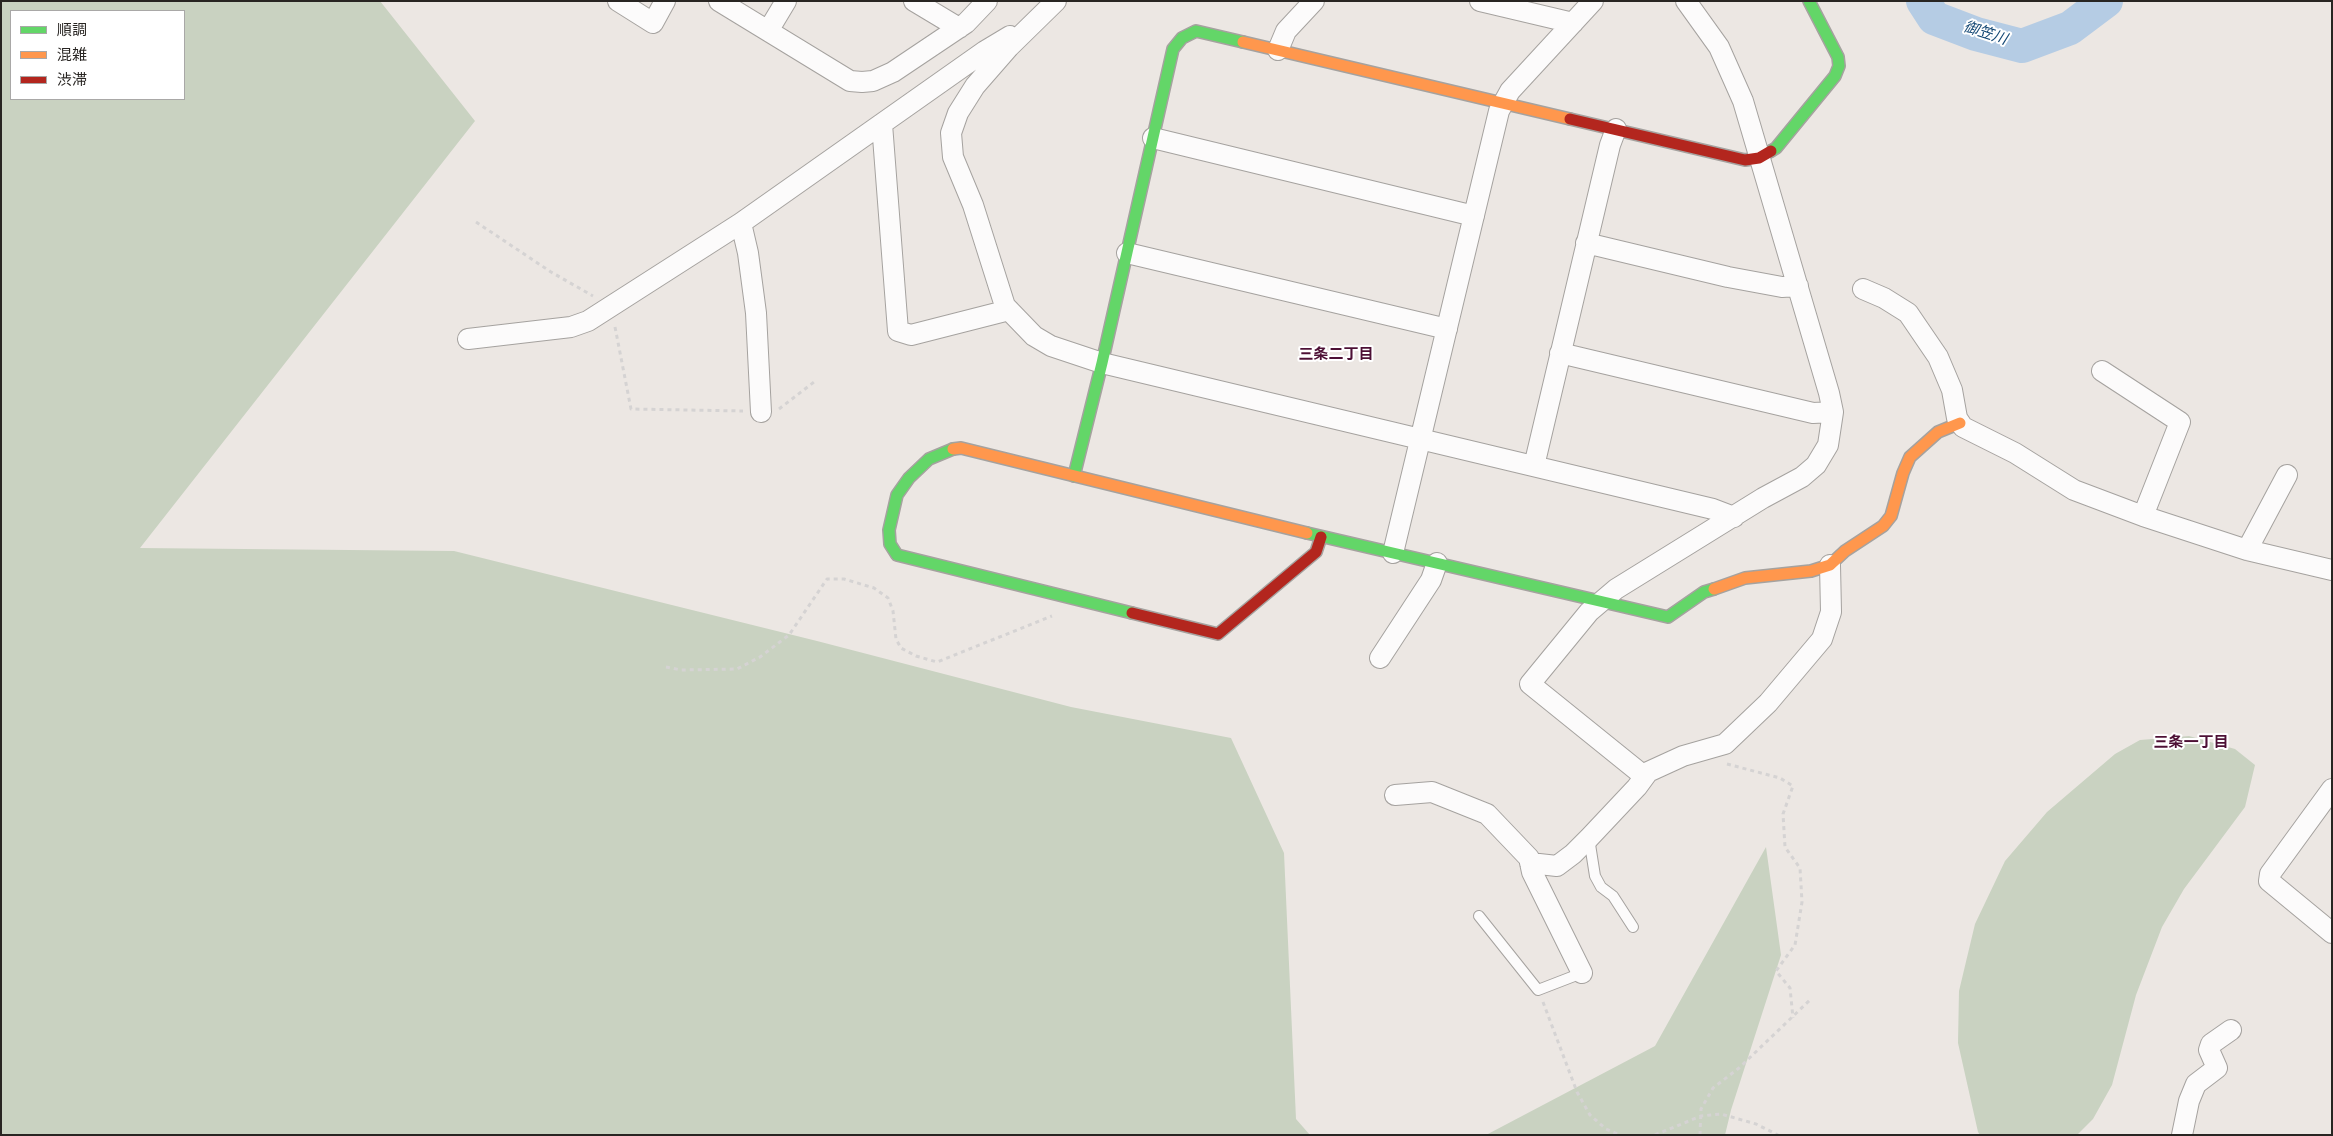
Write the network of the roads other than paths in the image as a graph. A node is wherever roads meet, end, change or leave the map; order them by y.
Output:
1 (618, 1) edge
2 (666, 1) edge
3 (719, 1) edge
4 (786, 1) edge
5 (914, 1) edge
6 (987, 1) edge
7 (1056, 1) edge
8 (1314, 1) edge
9 (1480, 1) edge
10 (1594, 1) edge
11 (1686, 1) edge
12 (1809, 1) edge
13 (1033, 22) junction
14 (1573, 24) junction
15 (959, 28) junction
16 (768, 31) junction
17 (1278, 50) junction
18 (1502, 102) junction
19 (882, 124) junction
20 (1616, 129) junction
21 (1152, 138) junction
22 (1760, 158) junction
23 (1474, 216) junction
24 (740, 223) junction
25 (1586, 242) junction
26 (1127, 253) junction
27 (1798, 286) junction
28 (1863, 290) dead end
29 (1009, 310) junction
30 (1447, 329) junction
31 (468, 339) dead end
32 (1560, 353) junction
33 (1102, 363) junction
34 (2102, 371) dead end
35 (761, 412) road end
36 (1833, 412) junction
37 (1960, 422) junction
38 (1421, 439) junction
39 (1534, 466) junction
40 (2287, 475) dead end
41 (1074, 476) junction
42 (1734, 516) junction
43 (2143, 516) junction
44 (1321, 537) junction
45 (2247, 550) junction
46 (1393, 553) junction
47 (1436, 563) junction
48 (1830, 566) junction
49 (2332, 570) edge
50 (1602, 601) junction
51 (1380, 658) dead end
52 (1644, 776) junction
53 (2332, 789) edge
54 (1395, 795) dead end
55 (1589, 838) junction
56 (1530, 863) junction
57 (1479, 916) dead end
58 (1633, 927) dead end
59 (2332, 932) edge
60 (1582, 973) joint
61 (2230, 1030) dead end
62 (2182, 1135) edge

1 - 2 street
3 - 16 street
4 - 16 street
5 - 15 street
6 - 15 street
7 - 13 street
8 - 17 street
9 - 14 street
10 - 14 street
11 - 22 street
12 - 22 street
13 - 19 street
13 - 29 street
14 - 18 street
15 - 16 street
17 - 18 street
17 - 21 street
18 - 20 street
18 - 23 street
19 - 24 street
19 - 29 street
20 - 22 street
20 - 25 street
21 - 23 street
21 - 26 street
22 - 27 street
23 - 30 street
24 - 31 street
24 - 35 street
25 - 27 street
25 - 32 street
26 - 30 street
26 - 33 street
27 - 36 street
28 - 37 street
29 - 33 street
30 - 38 street
32 - 36 street
32 - 39 street
33 - 38 street
33 - 41 street
34 - 43 street
36 - 42 street
37 - 43 street
37 - 48 street
38 - 39 street
38 - 46 street
39 - 42 street
40 - 45 street
41 - 44 street
41 - 44 street
42 - 50 street
43 - 45 street
44 - 46 street
45 - 49 street
46 - 47 street
47 - 50 street
47 - 51 street
48 - 50 street
48 - 52 street
50 - 52 street
52 - 55 street
53 - 59 street
54 - 56 street
55 - 56 street
55 - 58 lane
56 - 60 street
57 - 60 lane
61 - 62 street

